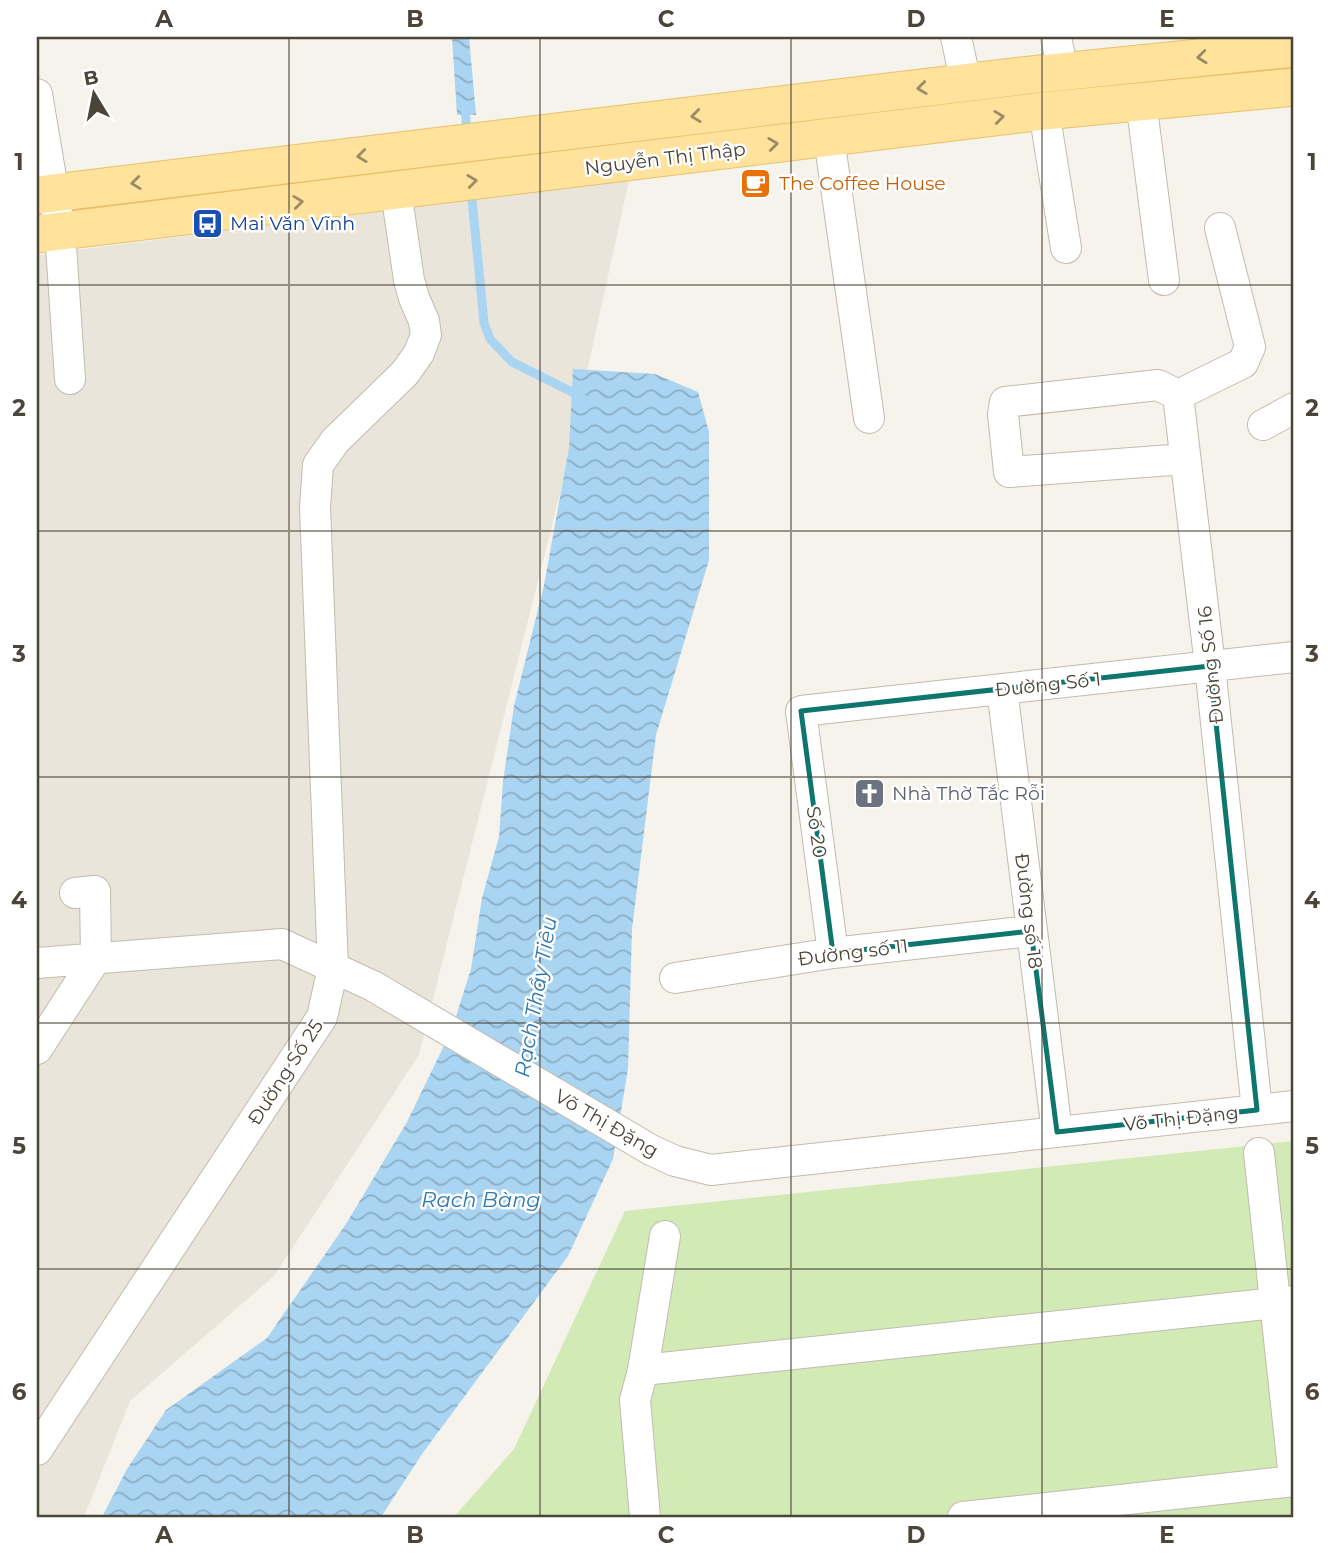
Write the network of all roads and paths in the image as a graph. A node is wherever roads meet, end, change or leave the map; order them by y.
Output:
1 (956, 37) edge
2 (1056, 37) edge
3 (1253, 44) edge
4 (1294, 48) edge
5 (1063, 72) junction
6 (966, 83) junction
7 (1294, 87) edge
8 (37, 94) edge
9 (1141, 102) junction
10 (1057, 110) junction
11 (829, 138) junction
12 (396, 191) junction
13 (45, 194) edge
14 (1220, 228) dead end
15 (49, 233) edge
16 (1066, 248) dead end
17 (1164, 280) dead end
18 (70, 379) dead end
19 (1178, 395) junction
20 (1294, 408) edge
21 (869, 418) dead end
22 (1263, 425) dead end
23 (1185, 458) junction
24 (1294, 657) edge
25 (1210, 666) junction
26 (1002, 689) junction
27 (801, 711) joint
28 (75, 893) dead end
29 (1031, 931) junction
30 (833, 953) junction
31 (96, 958) junction
32 (37, 963) edge
33 (333, 968) junction
34 (675, 978) dead end
35 (37, 1049) edge
36 (1294, 1106) edge
37 (1257, 1110) junction
38 (1057, 1132) junction
39 (1259, 1153) dead end
40 (665, 1236) dead end
41 (1285, 1302) edge
42 (643, 1370) junction
43 (37, 1449) edge
44 (1294, 1480) edge
45 (645, 1517) edge
46 (963, 1517) edge

1 - 6 street
2 - 5 street
3 - 4 main road, Nguyễn Thị Thập
3 -> 5 main road, Nguyễn Thị Thập
5 - 6 main road, Nguyễn Thị Thập
5 - 10 main road
6 -> 13 main road, Nguyễn Thị Thập
7 - 9 main road, Nguyễn Thị Thập
8 - 13 street
9 - 10 main road, Nguyễn Thị Thập
9 - 17 street
11 -> 10 main road, Nguyễn Thị Thập
10 - 16 street
12 -> 11 main road, Nguyễn Thị Thập
11 - 21 street
15 -> 12 main road, Nguyễn Thị Thập
12 - 33 street, Đường Số 25
13 - 15 street
14 - 19 street
15 - 18 street
19 - 23 street, Đường Số 16
19 - 23 street
20 - 22 street
23 - 25 street, Đường Số 16
24 - 25 street, Đường Số 1
25 - 26 street, Đường Số 1
25 - 37 street, Đường Số 16
26 - 27 street, Đường Số 1
26 - 29 street, Đường số 18
27 - 30 street, Số 20
28 - 31 street
29 - 30 street, Đường số 11
29 - 38 street, Đường số 18
30 - 34 street, Đường số 11
31 - 32 street, Võ Thị Đặng
31 - 33 street, Võ Thị Đặng
31 - 35 street
33 - 38 street, Võ Thị Đặng
33 - 43 street, Đường Số 25
36 - 37 street, Võ Thị Đặng
37 - 38 street, Võ Thị Đặng
39 - 41 street
40 - 42 street
41 - 42 street
41 - 44 street
42 - 45 street
44 - 46 street

